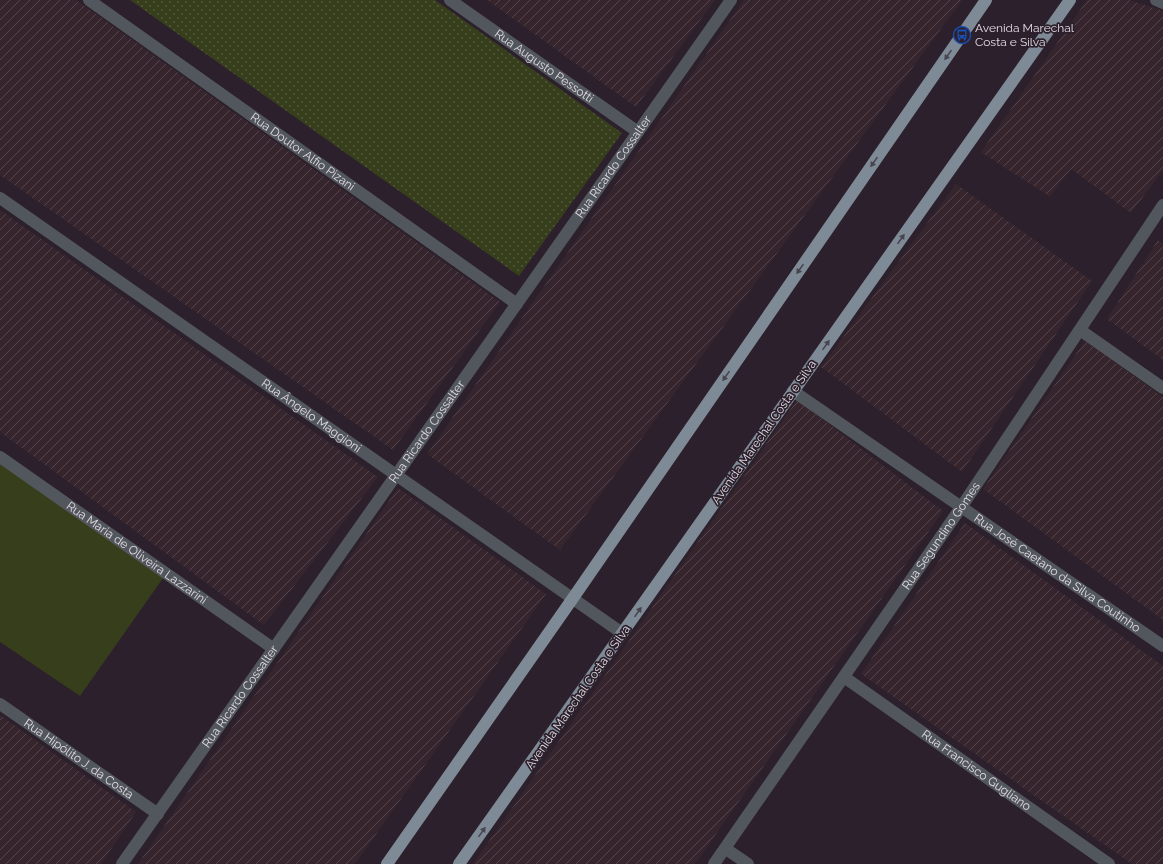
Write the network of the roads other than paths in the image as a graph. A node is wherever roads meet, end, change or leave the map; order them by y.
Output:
1 (89, 0) edge
2 (450, 0) edge
3 (731, 0) edge
4 (986, 0) edge
5 (1070, 0) edge
6 (1156, 0) edge
7 (1163, 3) edge
8 (638, 132) junction
9 (0, 198) edge
10 (1163, 205) edge
11 (517, 304) junction
12 (1080, 330) junction
13 (1163, 388) edge
14 (793, 390) junction
15 (0, 457) edge
16 (397, 475) junction
17 (962, 506) junction
18 (573, 598) junction
19 (622, 633) junction
20 (1163, 646) edge
21 (274, 649) junction
22 (844, 677) junction
23 (0, 704) edge
24 (158, 814) junction
25 (726, 849) junction
26 (122, 864) edge
27 (387, 864) edge
28 (459, 864) edge
29 (714, 864) edge
30 (748, 864) edge
31 (1109, 864) edge

1 - 11 street, Rua Doutor Alfio Pizani
2 - 8 street, Rua Augusto Pessotti
3 - 8 street, Rua Ricardo Cossalter
4 -> 18 main road
14 -> 5 main road, Avenida Marechal Costa e Silva
6 - 7 street
8 - 11 street, Rua Ricardo Cossalter
9 - 16 street, Rua Ângelo Maggioni
10 - 12 street, Rua Segundino Gomes
11 - 16 street, Rua Ricardo Cossalter
12 - 13 street
12 - 17 street, Rua Segundino Gomes
14 - 17 street, Rua José Caetano da Silva Coutinho
19 -> 14 main road, Avenida Marechal Costa e Silva
15 - 21 street, Rua Maria de Oliveira Lazzarini
16 - 18 street, Rua Ângelo Maggioni
16 - 21 street, Rua Ricardo Cossalter
17 - 20 street, Rua José Caetano da Silva Coutinho
17 - 22 street, Rua Segundino Gomes
18 - 19 street, Rua Ângelo Maggioni
18 - 27 main road
28 -> 19 main road, Avenida Marechal Costa e Silva
21 - 24 street, Rua Ricardo Cossalter
22 - 25 street, Rua Segundino Gomes
22 - 31 street, Rua Francisco Gugliano
23 - 24 street, Rua Hipólito J. da Costa
24 - 26 street, Rua Ricardo Cossalter
25 - 29 street, Rua Segundino Gomes
25 - 30 street

